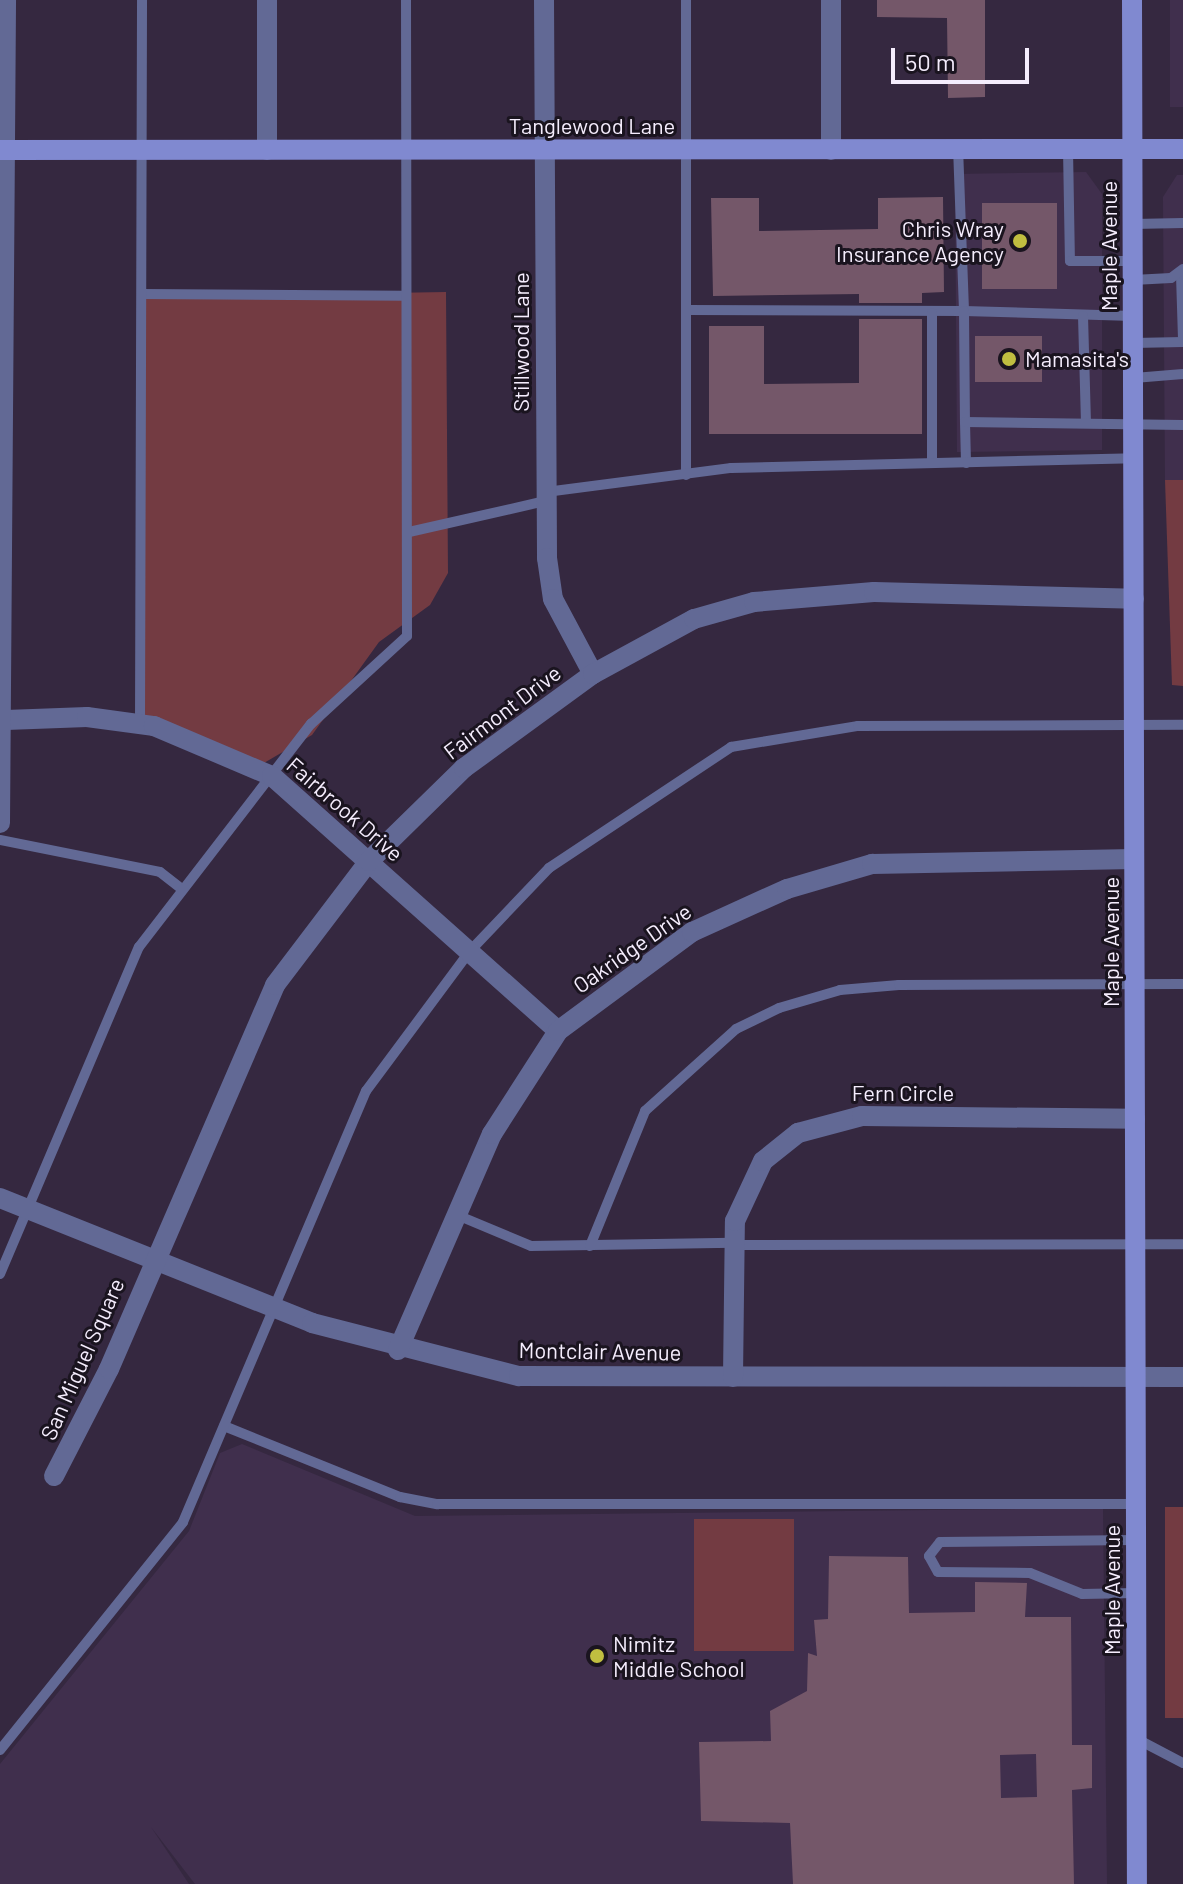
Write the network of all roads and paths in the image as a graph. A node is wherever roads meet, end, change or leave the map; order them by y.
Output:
1 (6, 0) edge
2 (142, 0) edge
3 (267, 0) edge
4 (406, 0) edge
5 (544, 0) edge
6 (686, 0) edge
7 (831, 0) edge
8 (1132, 0) edge
9 (958, 147) junction
10 (1068, 149) junction
11 (1133, 149) junction
12 (1183, 149) edge
13 (3, 150) edge
14 (143, 150) junction
15 (267, 150) junction
16 (406, 150) junction
17 (543, 150) junction
18 (690, 150) junction
19 (831, 150) junction
20 (1183, 223) edge
21 (1133, 224) junction
22 (1133, 270) junction
23 (1182, 272) edge
24 (142, 294) junction
25 (405, 296) junction
26 (686, 310) junction
27 (964, 311) junction
28 (932, 313) junction
29 (1083, 316) junction
30 (1133, 316) junction
31 (1183, 340) edge
32 (1133, 343) junction
33 (1183, 374) edge
34 (1134, 378) junction
35 (965, 422) junction
36 (1086, 423) junction
37 (1133, 425) junction
38 (1183, 425) edge
39 (1134, 458) junction
40 (932, 463) junction
41 (966, 463) junction
42 (686, 475) junction
43 (546, 496) junction
44 (409, 532) junction
45 (1134, 599) junction
46 (593, 674) junction
47 (6, 720) junction
48 (1134, 723) junction
49 (140, 724) junction
50 (1183, 725) edge
51 (272, 776) junction
52 (0, 823) edge
53 (0, 840) edge
54 (1134, 859) junction
55 (369, 861) junction
56 (179, 887) junction
57 (470, 951) junction
58 (1135, 984) junction
59 (1183, 984) edge
60 (558, 1031) junction
61 (1135, 1119) junction
62 (0, 1198) edge
63 (27, 1209) junction
64 (457, 1215) junction
65 (734, 1244) junction
66 (1135, 1244) junction
67 (1183, 1244) edge
68 (590, 1246) junction
69 (153, 1261) junction
70 (0, 1274) edge
71 (274, 1308) junction
72 (398, 1350) junction
73 (733, 1377) junction
74 (1136, 1377) junction
75 (1183, 1377) edge
76 (224, 1426) junction
77 (54, 1476) dead end
78 (1136, 1504) junction
79 (1136, 1540) junction
80 (1136, 1593) junction
81 (1137, 1739) junction
82 (0, 1750) edge
83 (1183, 1763) edge
84 (1137, 1884) edge

1 - 13 street
2 - 14 lane
3 - 15 street
4 - 16 lane
5 - 17 street, Stillwood Lane
6 - 18 lane
7 - 19 street
8 - 11 main road, Maple Avenue
9 - 10 main road, Tanglewood Lane
9 - 19 main road, Tanglewood Lane
9 - 27 lane
10 - 11 main road, Tanglewood Lane
10 - 22 lane
11 - 12 main road, Tanglewood Lane
11 - 21 main road, Maple Avenue
13 - 14 main road, Tanglewood Lane
13 - 47 street
14 - 15 main road, Tanglewood Lane
14 - 24 lane
15 - 16 main road, Tanglewood Lane
16 - 17 main road, Tanglewood Lane
16 - 25 lane
17 - 18 main road, Tanglewood Lane
17 - 43 street, Stillwood Lane
18 - 19 main road, Tanglewood Lane
18 - 26 lane
20 - 21 lane
21 - 22 main road, Maple Avenue
22 - 23 lane
22 - 30 main road, Maple Avenue
23 - 31 lane
24 - 25 lane
24 - 49 lane
25 - 44 lane
26 - 28 lane
26 - 42 lane
27 - 28 lane
27 - 29 lane
27 - 35 lane
28 - 40 lane
29 - 30 lane
29 - 36 lane
30 - 32 main road, Maple Avenue
31 - 32 lane
32 - 34 main road, Maple Avenue
33 - 34 lane
34 - 37 main road, Maple Avenue
35 - 36 lane
35 - 41 lane
36 - 37 lane
37 - 38 lane
37 - 39 main road, Maple Avenue
39 - 41 lane
39 - 45 main road, Maple Avenue
40 - 41 lane
40 - 42 lane
42 - 43 lane
43 - 44 lane
43 - 46 street, Stillwood Lane
44 - 51 lane
45 - 46 street, Fairmont Drive
45 - 48 main road, Maple Avenue
46 - 55 street, Fairmont Drive
47 - 49 street, Fairbrook Drive
47 - 52 street
48 - 50 lane
48 - 54 main road, Maple Avenue
48 - 57 lane
49 - 51 street, Fairbrook Drive
51 - 55 street, Fairbrook Drive
51 - 56 lane
53 - 56 lane
54 - 58 main road, Maple Avenue
54 - 60 street, Oakridge Drive
55 - 57 street, Fairbrook Drive
55 - 69 street, Fairmont Drive
56 - 63 lane
57 - 60 street, Fairbrook Drive
57 - 71 lane
58 - 59 lane
58 - 61 main road, Maple Avenue
58 - 68 lane
60 - 64 street, Oakridge Drive
61 - 65 street, Fern Circle
61 - 66 main road, Maple Avenue
62 - 63 street, Montclair Avenue
63 - 69 street, Montclair Avenue
63 - 70 lane
64 - 68 lane
64 - 72 street, Oakridge Drive
65 - 66 lane
65 - 68 lane
65 - 73 street, Fern Circle
66 - 67 lane
66 - 74 main road, Maple Avenue
69 - 71 street, Montclair Avenue
69 - 77 street, San Miguel Square
71 - 72 street, Montclair Avenue
71 - 76 lane
72 - 73 street, Montclair Avenue
73 - 74 street, Montclair Avenue
74 - 75 street, Montclair Avenue
74 - 78 main road, Maple Avenue
76 - 78 lane
76 - 82 lane
78 - 79 main road, Maple Avenue
79 - 80 main road, Maple Avenue
79 - 80 lane
80 - 81 main road, Maple Avenue
81 - 83 lane
81 - 84 main road, Maple Avenue

